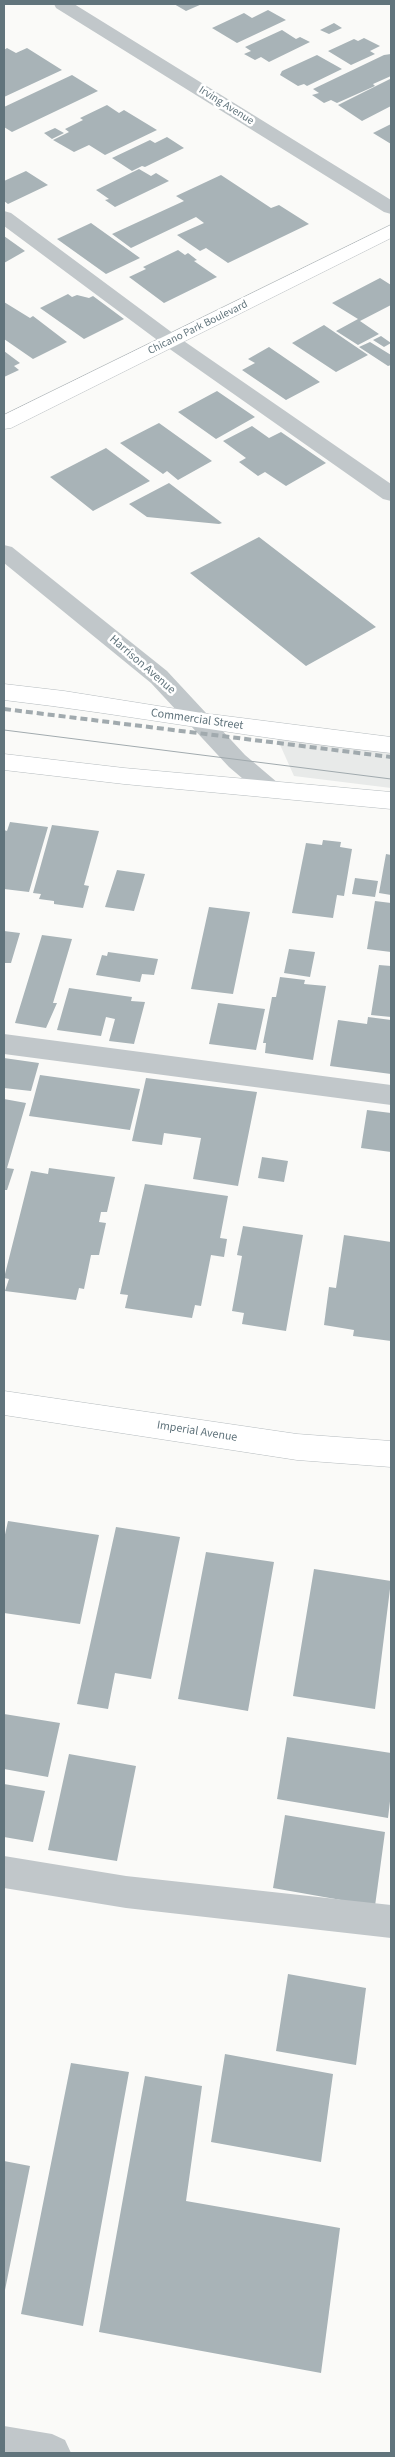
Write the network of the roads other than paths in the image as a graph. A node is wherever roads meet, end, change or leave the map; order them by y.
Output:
1 (62, 4) edge
2 (391, 208) edge
3 (4, 217) edge
4 (391, 231) edge
5 (171, 341) junction
6 (4, 423) edge
7 (391, 494) edge
8 (4, 552) edge
9 (4, 692) edge
10 (202, 721) junction
11 (391, 744) edge
12 (4, 762) edge
13 (270, 789) junction
14 (391, 801) edge
15 (4, 1044) edge
16 (391, 1095) edge
17 (4, 1403) edge
18 (391, 1454) edge
19 (4, 1872) edge
20 (391, 1922) edge
21 (4, 2445) edge
22 (52, 2453) edge

1 - 2 street, Irving Avenue
3 - 5 street
4 - 5 main road, Chicano Park Boulevard
5 - 6 main road, Chicano Park Boulevard
5 - 7 street
8 - 10 street, Harrison Avenue
9 - 10 main road, Commercial Street
10 - 11 main road, Commercial Street
10 - 13 street, Harrison Avenue
12 - 13 main road
13 - 14 main road
15 - 16 street
17 - 18 main road, Imperial Avenue
19 - 20 street
21 - 22 street

